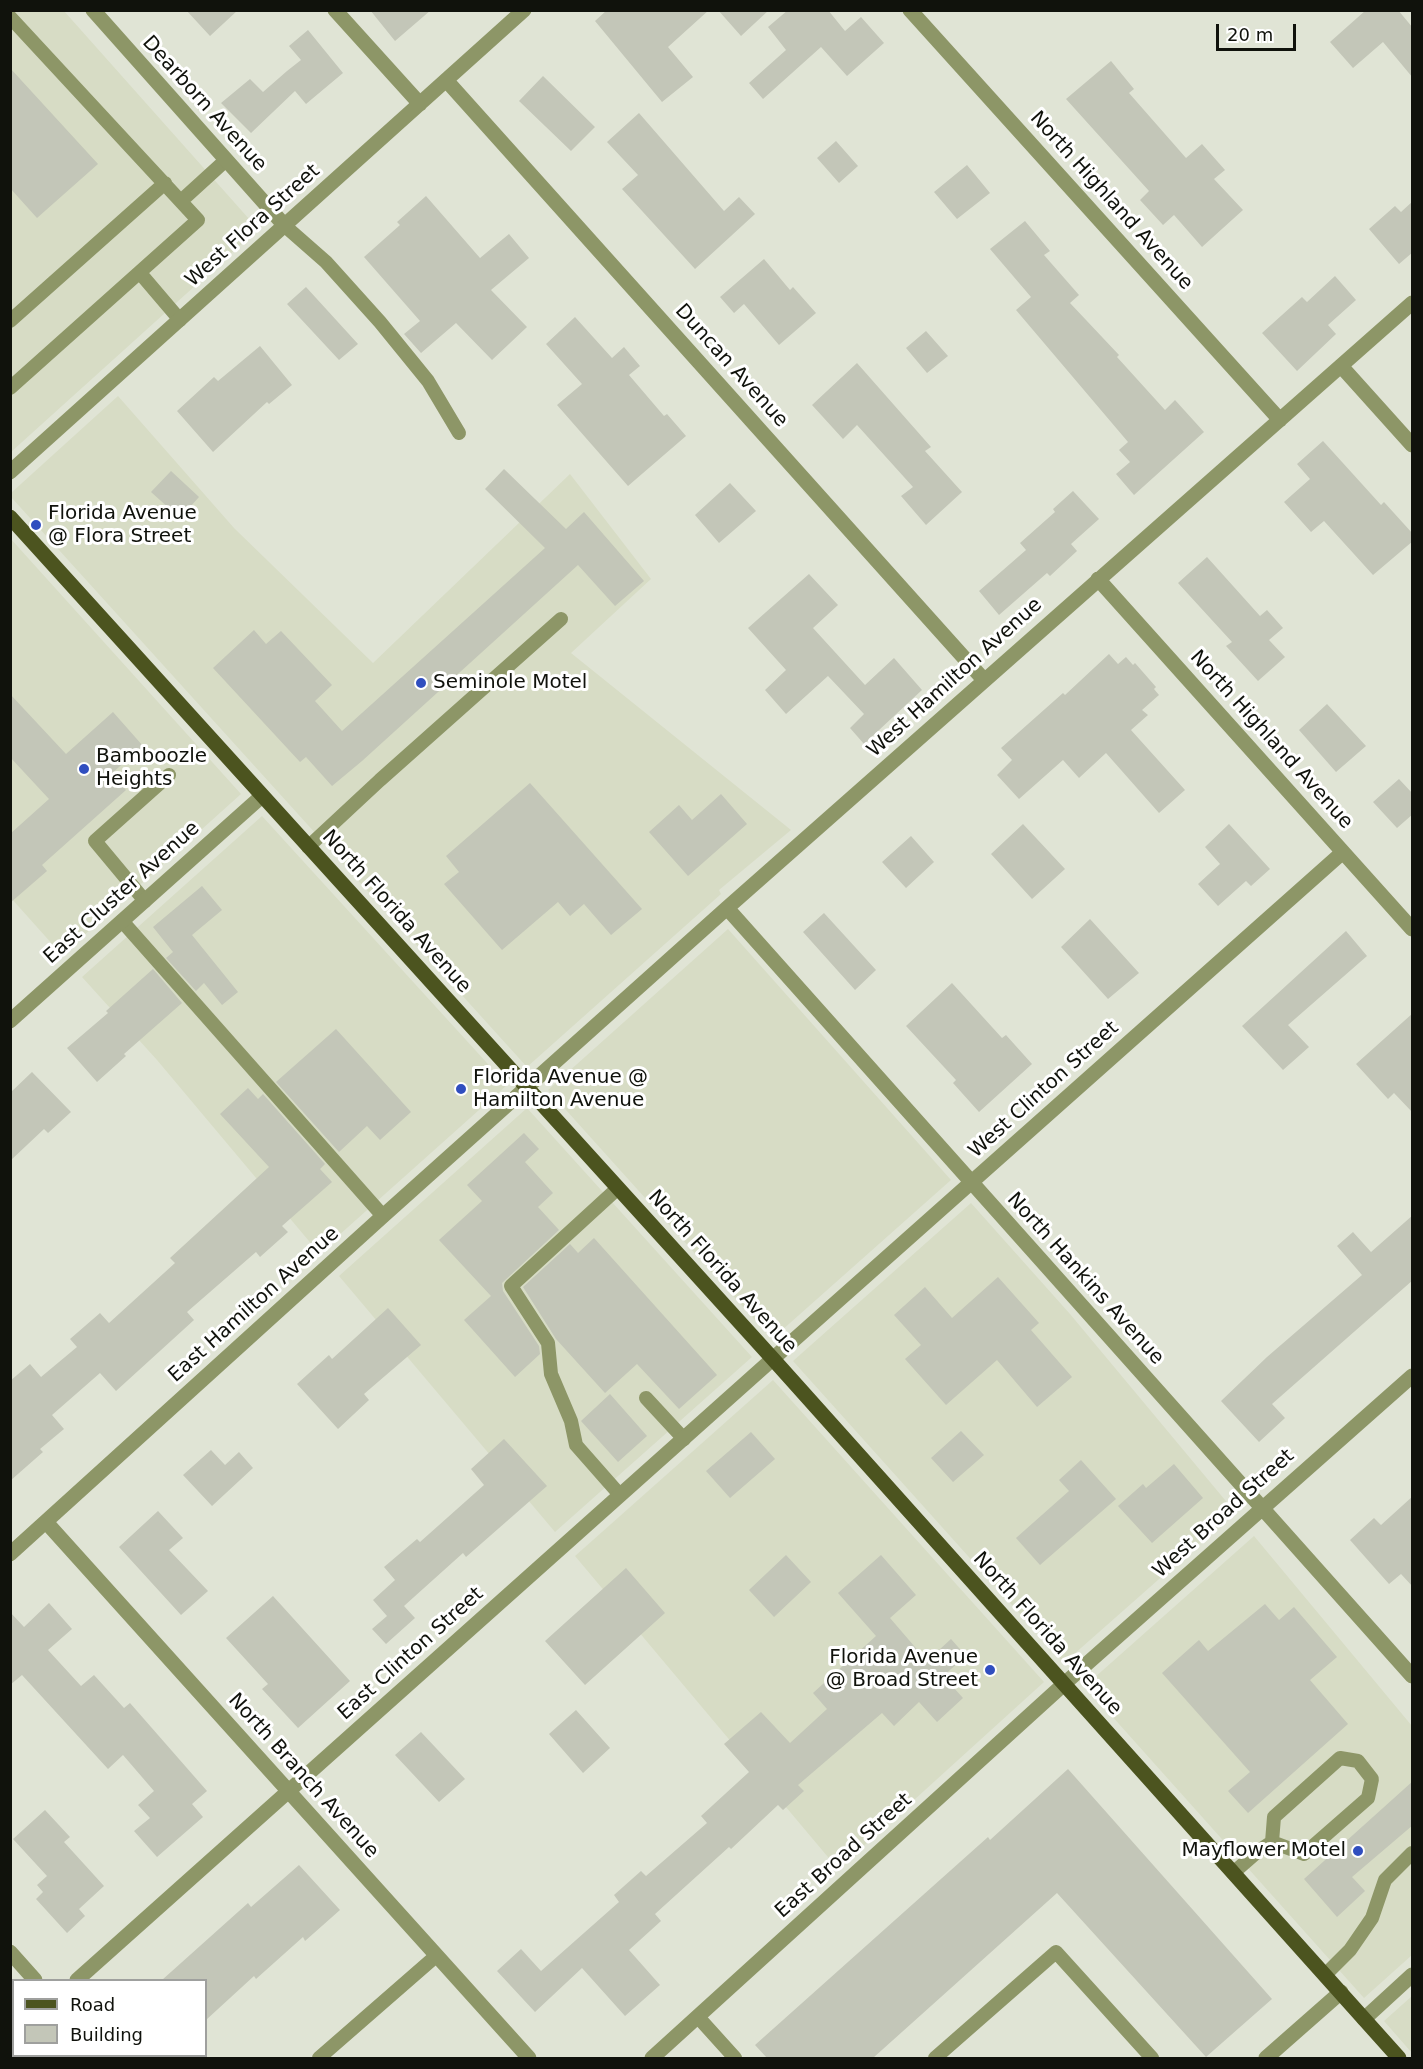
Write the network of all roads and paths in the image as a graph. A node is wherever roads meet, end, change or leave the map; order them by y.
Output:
1 (93, 10) edge
2 (335, 10) edge
3 (524, 10) edge
4 (910, 10) edge
5 (10, 17) edge
6 (446, 80) junction
7 (420, 104) junction
8 (226, 160) junction
9 (165, 183) junction
10 (181, 201) junction
11 (285, 226) junction
12 (140, 273) junction
13 (1413, 303) edge
14 (180, 320) junction
15 (10, 321) edge
16 (1341, 366) junction
17 (10, 388) edge
18 (1280, 420) junction
19 (459, 433) dead end
20 (1413, 446) edge
21 (10, 472) edge
22 (10, 517) edge
23 (1098, 579) junction
24 (561, 619) dead end
25 (984, 680) junction
26 (169, 775) dead end
27 (262, 796) junction
28 (308, 847) junction
29 (1343, 852) junction
30 (145, 901) junction
31 (727, 908) junction
32 (122, 921) junction
33 (1413, 929) edge
34 (10, 1021) edge
35 (527, 1087) junction
36 (971, 1182) junction
37 (618, 1188) junction
38 (383, 1216) junction
39 (772, 1359) junction
40 (1413, 1376) edge
41 (646, 1398) dead end
42 (684, 1439) junction
43 (620, 1495) junction
44 (1262, 1509) junction
45 (46, 1522) junction
46 (10, 1554) edge
47 (1413, 1676) edge
48 (1064, 1684) junction
49 (288, 1791) junction
50 (1272, 1842) junction
51 (1413, 1853) edge
52 (1233, 1872) junction
53 (10, 1952) edge
54 (435, 1956) junction
55 (1325, 1975) junction
56 (1413, 1976) edge
57 (34, 1979) edge
58 (78, 1979) edge
59 (1341, 1992) junction
60 (698, 2017) junction
61 (1364, 2019) junction
62 (320, 2058) edge
63 (529, 2058) edge
64 (652, 2058) edge
65 (735, 2058) edge
66 (935, 2058) edge
67 (1152, 2058) edge
68 (1266, 2058) edge
69 (1399, 2058) edge

1 - 8 street, Dearborn Avenue
2 - 7 street
3 - 6 street, West Flora Street
4 - 18 street, North Highland Avenue
5 - 9 lane
6 - 7 street, West Flora Street
6 - 25 street, Duncan Avenue
7 - 11 street, West Flora Street
8 - 10 lane
8 - 11 street, Dearborn Avenue
9 - 10 lane
9 - 15 lane
10 - 12 lane
11 - 14 street, West Flora Street
11 - 19 lane
12 - 14 lane
12 - 17 lane
13 - 16 street, West Hamilton Avenue
14 - 21 street, West Flora Street
16 - 18 street, West Hamilton Avenue
16 - 20 street
18 - 23 street, West Hamilton Avenue
22 - 27 main road, North Florida Avenue
23 - 25 street, West Hamilton Avenue
23 - 29 street, North Highland Avenue
24 - 28 lane
25 - 31 street, West Hamilton Avenue
26 - 30 lane
27 - 28 main road, North Florida Avenue
27 - 30 street, East Cluster Avenue
28 - 35 main road, North Florida Avenue
29 - 33 street, North Highland Avenue
29 - 36 street, West Clinton Street
30 - 32 street, East Cluster Avenue
31 - 35 street, West Hamilton Avenue
31 - 36 street, North Hankins Avenue
32 - 34 street, East Cluster Avenue
32 - 38 lane
35 - 37 main road, North Florida Avenue
35 - 38 street, East Hamilton Avenue
36 - 39 street, West Clinton Street
36 - 44 street, North Hankins Avenue
37 - 39 main road, North Florida Avenue
37 - 43 lane
38 - 45 street, East Hamilton Avenue
39 - 42 street, East Clinton Street
39 - 48 main road, North Florida Avenue
40 - 44 street, West Broad Street
41 - 42 lane
42 - 43 street, East Clinton Street
43 - 49 street, East Clinton Street
44 - 47 street, North Hankins Avenue
44 - 48 street, West Broad Street
45 - 46 street, East Hamilton Avenue
45 - 49 street, North Branch Avenue
48 - 52 main road, North Florida Avenue
48 - 60 street, East Broad Street
49 - 54 street, North Branch Avenue
49 - 58 street, East Clinton Street
50 - 50 lane
50 - 52 lane
51 - 55 lane
52 - 55 main road, North Florida Avenue
53 - 57 street
54 - 62 lane
54 - 63 street, North Branch Avenue
55 - 59 main road, North Florida Avenue
56 - 61 street
59 - 61 main road, North Florida Avenue
59 - 68 street
60 - 64 street, East Broad Street
60 - 65 lane
61 - 69 main road, North Florida Avenue
66 - 67 lane

